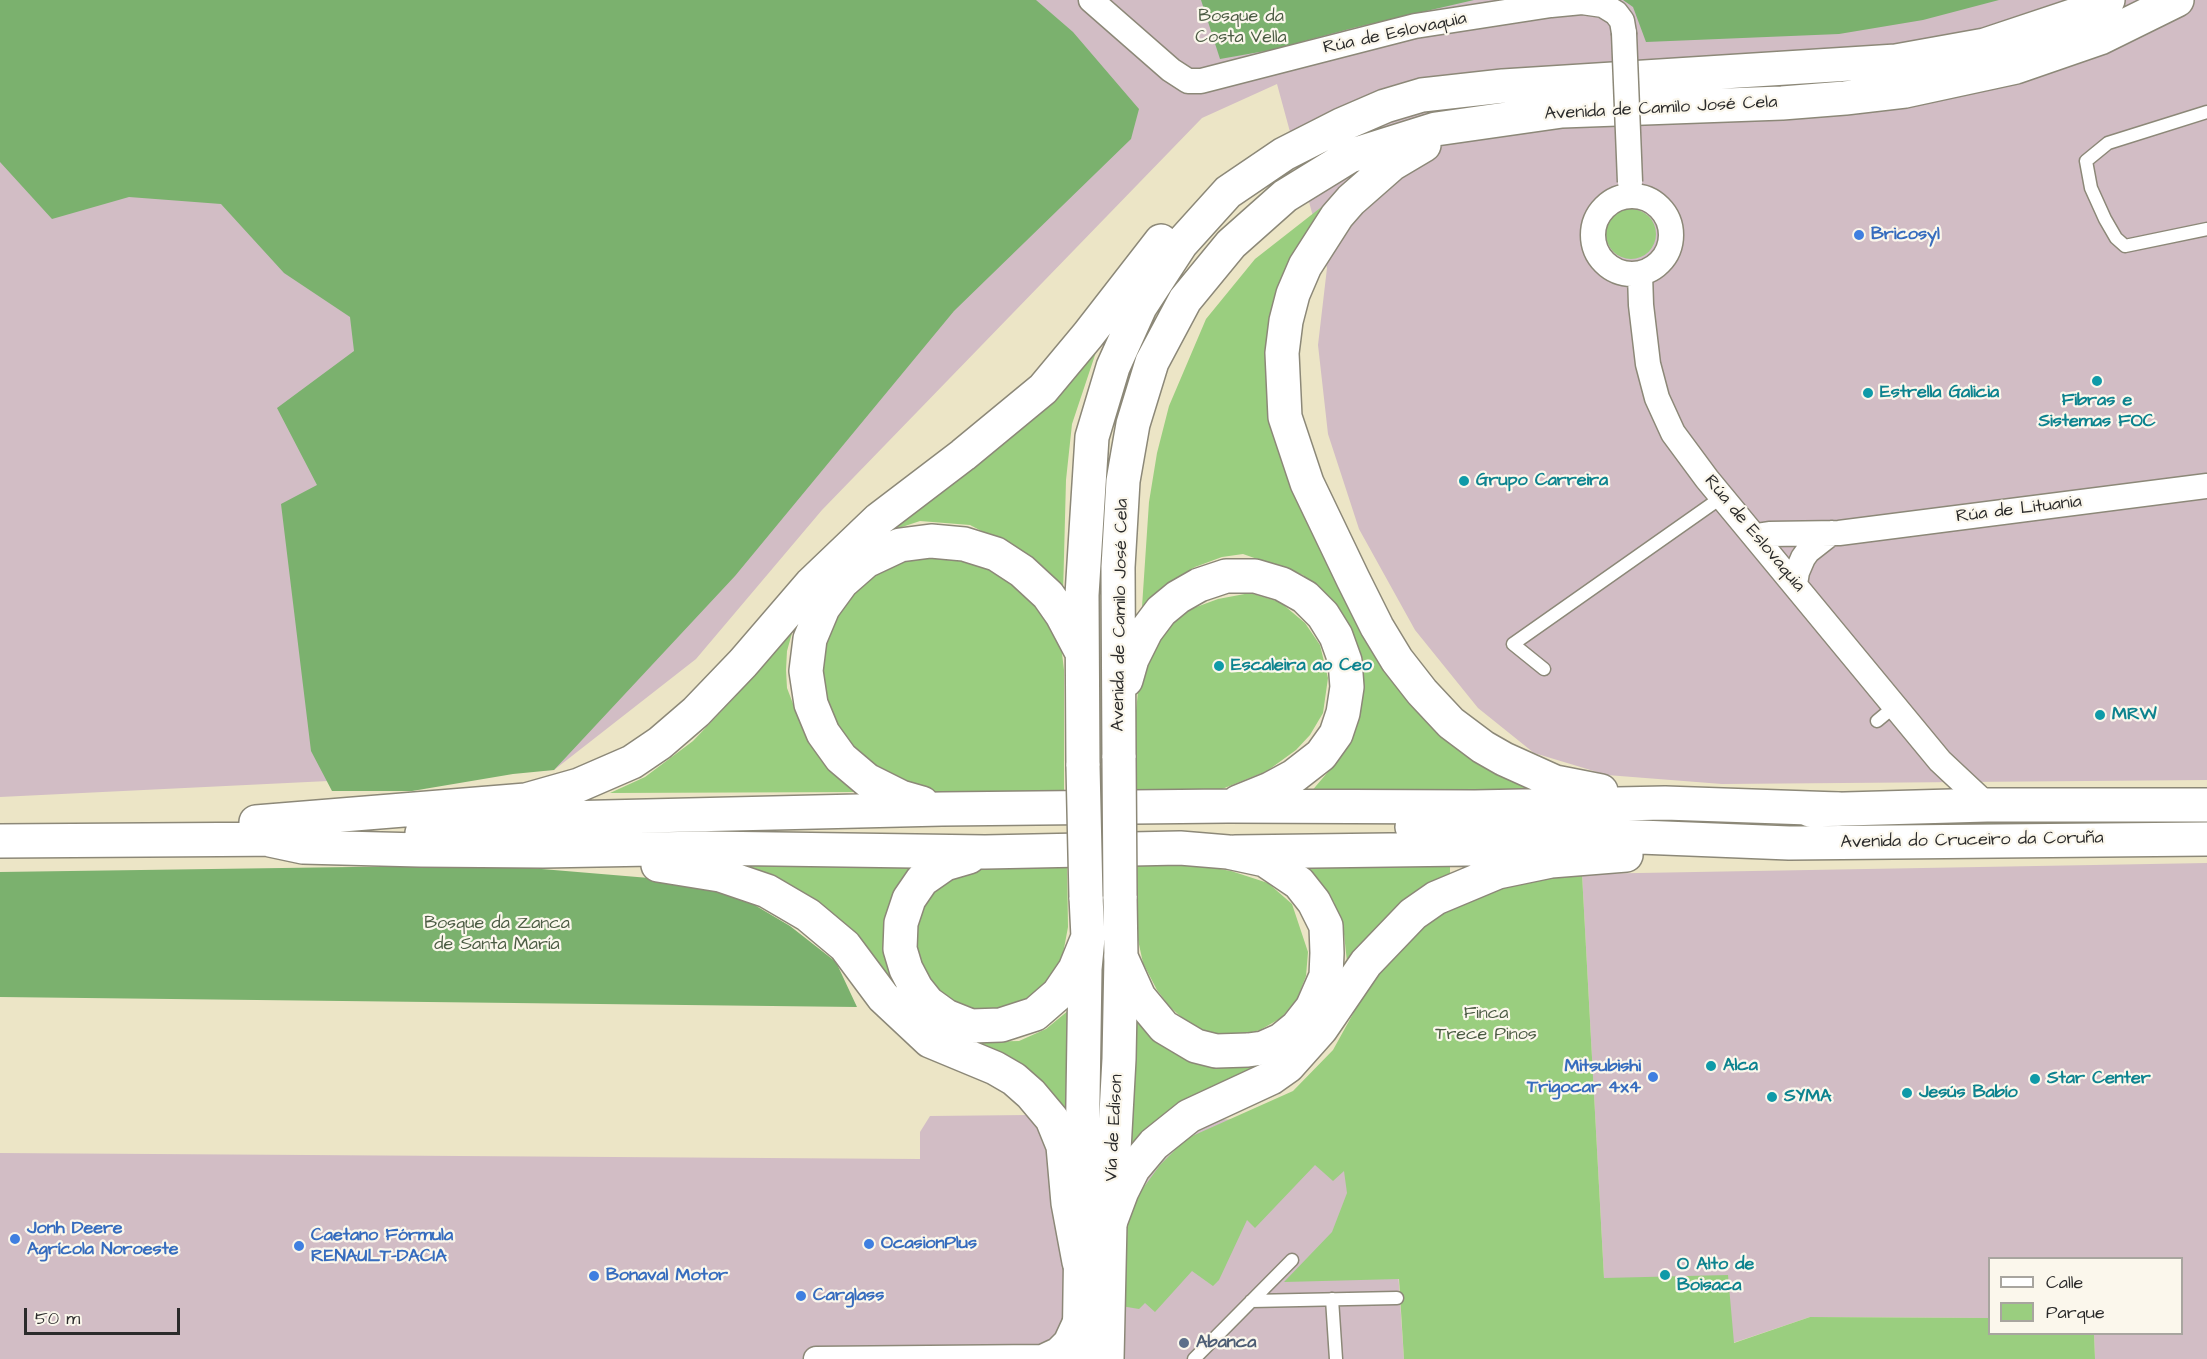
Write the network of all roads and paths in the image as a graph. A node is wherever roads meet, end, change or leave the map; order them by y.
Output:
1 (1091, 0) edge
2 (2109, 0) edge
3 (2177, 0) edge
4 (2207, 112) edge
5 (1436, 129) junction
6 (1630, 189) junction
7 (1228, 192) junction
8 (2207, 229) edge
9 (1640, 274) junction
10 (2207, 486) edge
11 (1722, 497) junction
12 (1820, 533) junction
13 (1756, 537) junction
14 (1776, 561) junction
15 (1795, 584) junction
16 (1082, 653) junction
17 (1544, 669) dead end
18 (1119, 704) junction
19 (1940, 761) junction
20 (1665, 803) junction
21 (2207, 804) edge
22 (1987, 805) junction
23 (1228, 806) junction
24 (1933, 807) junction
25 (942, 808) junction
26 (1838, 809) junction
27 (1412, 827) junction
28 (416, 834) junction
29 (2207, 839) edge
30 (151, 840) junction
31 (270, 840) junction
32 (0, 841) edge
33 (1737, 842) junction
34 (1678, 849) junction
35 (543, 851) junction
36 (985, 852) junction
37 (1228, 852) junction
38 (1120, 896) joint
39 (1086, 897) joint
40 (1088, 937) junction
41 (1121, 957) junction
42 (1110, 1223) junction
43 (1292, 1260) dead end
44 (1079, 1262) junction
45 (1396, 1298) dead end
46 (1332, 1299) junction
47 (1251, 1301) junction
48 (1080, 1310) junction
49 (1043, 1358) edge
50 (816, 1359) edge
51 (1079, 1359) edge
52 (1107, 1359) edge
53 (1194, 1359) edge
54 (1336, 1359) edge

1 - 6 street, Rúa de Eslovaquia, bridge
2 - 7 main road, Avenida de Camilo José Cela
3 - 5 main road, Avenida de Camilo José Cela
4 - 8 lane
5 - 18 main road, Avenida de Camilo José Cela
5 - 20 main road
6 - 9 street
6 - 9 street
7 - 16 main road, Avenida de Camilo José Cela
7 - 30 main road
9 - 11 street, Rúa de Eslovaquia
10 - 12 street, Rúa de Lituania
11 - 13 street, Rúa de Eslovaquia
11 - 17 lane
12 - 13 street, Rúa de Lituania
12 - 14 street, Rúa de Lituania
12 - 15 street
13 - 14 street, Rúa de Eslovaquia
14 - 15 street, Rúa de Eslovaquia
15 - 19 street, Rúa de Eslovaquia
16 - 25 main road
16 - 39 main road, Avenida de Camilo José Cela, bridge
18 - 23 main road
18 - 38 main road, Avenida de Camilo José Cela, bridge
19 - 22 street, Rúa de Eslovaquia
19 - 24 street
20 - 23 main road
20 - 26 main road
21 - 22 main road, Avenida do Cruceiro da Coruña
22 - 24 main road, Avenida do Cruceiro da Coruña
23 - 25 main road
24 - 26 main road, Avenida do Cruceiro da Coruña
25 - 28 main road
26 - 27 main road
27 - 28 main road
27 - 33 main road
28 - 31 main road
29 - 33 main road, Avenida do Cruceiro da Coruña
30 - 31 main road
30 - 32 main road
31 - 35 main road
33 - 34 main road
34 - 37 main road
34 - 42 main road
35 - 36 main road
35 - 44 main road
36 - 37 main road
36 - 40 main road
37 - 41 main road
38 - 41 main road, Vía de Edison
39 - 40 main road, Vía de Edison
40 - 44 main road, Vía de Edison
41 - 42 main road, Vía de Edison
42 - 52 main road, Vía de Edison
43 - 47 lane
44 - 48 main road, Vía de Edison
45 - 46 lane
46 - 47 lane
46 - 54 lane
47 - 53 lane
48 - 49 street
48 - 51 main road, Vía de Edison
49 - 50 street

